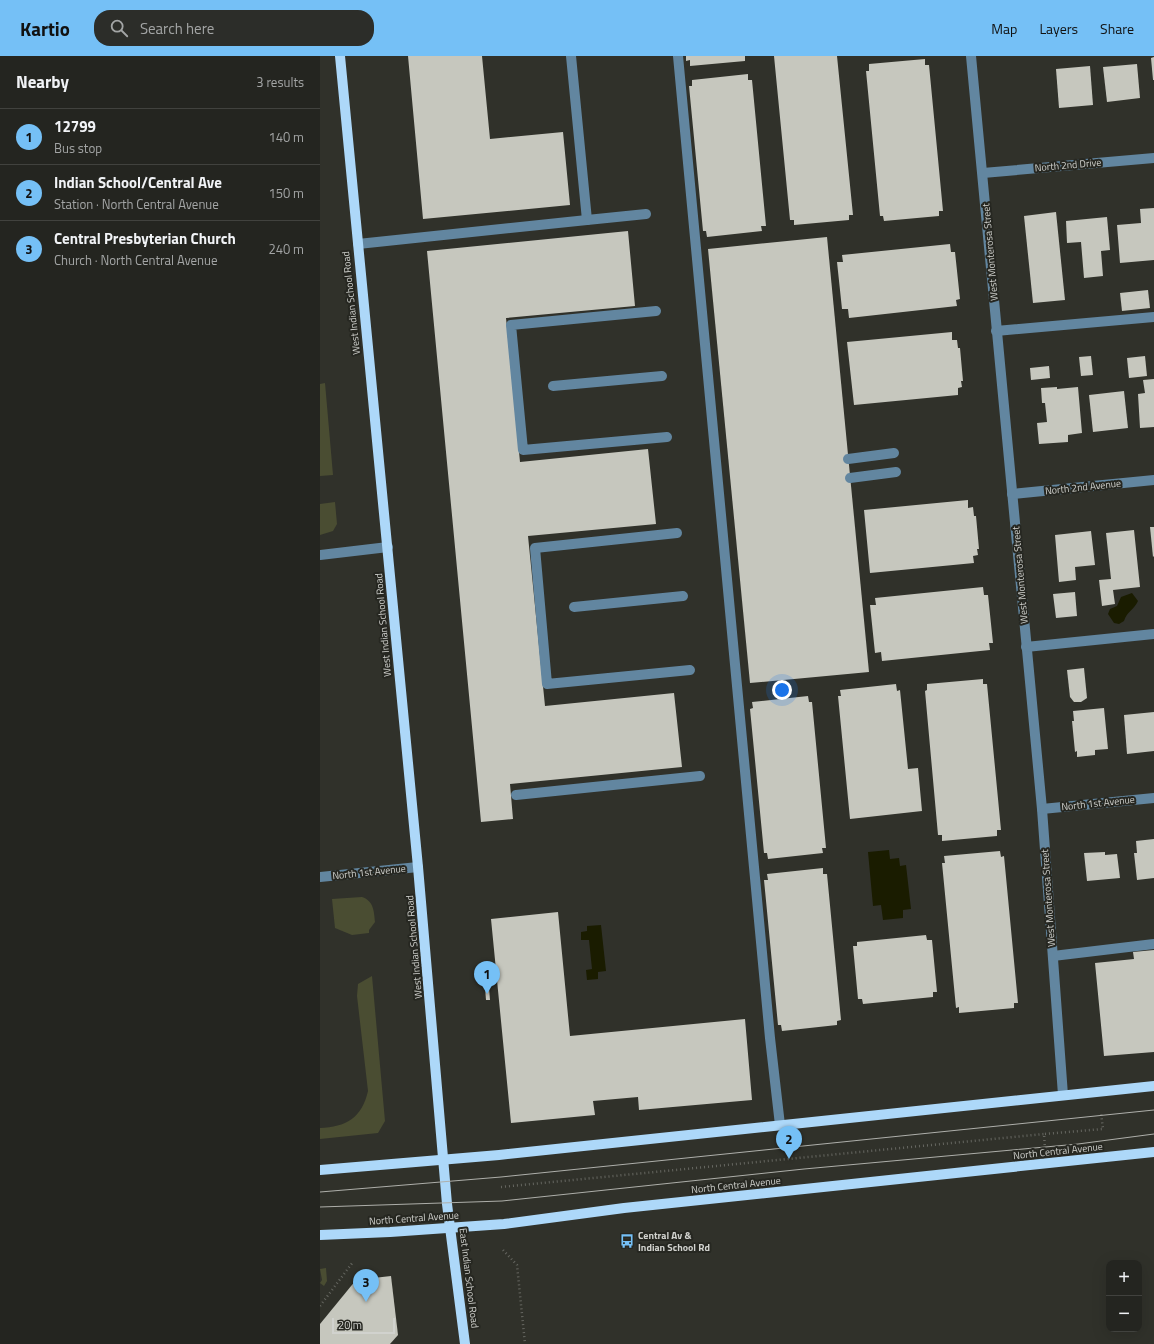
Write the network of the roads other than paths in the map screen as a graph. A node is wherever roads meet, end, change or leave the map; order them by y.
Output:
1 (340, 56) edge
2 (571, 56) edge
3 (678, 56) edge
4 (971, 56) edge
5 (1154, 158) edge
6 (982, 173) junction
7 (646, 214) dead end
8 (587, 220) junction
9 (358, 244) junction
10 (656, 311) dead end
11 (1154, 317) edge
12 (996, 331) junction
13 (662, 376) dead end
14 (552, 386) dead end
15 (667, 436) dead end
16 (894, 453) dead end
17 (848, 459) dead end
18 (896, 472) dead end
19 (850, 478) dead end
20 (1154, 480) edge
21 (1012, 494) junction
22 (677, 533) dead end
23 (388, 547) junction
24 (320, 555) edge
25 (683, 596) dead end
26 (574, 607) dead end
27 (1154, 634) edge
28 (1026, 647) junction
29 (690, 670) dead end
30 (700, 776) dead end
31 (516, 795) dead end
32 (1154, 798) edge
33 (1042, 809) junction
34 (418, 867) junction
35 (320, 878) edge
36 (1154, 944) edge
37 (1053, 956) junction
38 (1154, 1086) edge
39 (1063, 1095) junction
40 (780, 1125) junction
41 (1154, 1152) edge
42 (445, 1159) junction
43 (320, 1170) edge
44 (447, 1192) joint
45 (450, 1228) junction
46 (320, 1235) edge
47 (465, 1344) edge

1 - 9 main road, West Indian School Road
2 - 8 street
3 - 40 street
4 - 6 street, West Monterosa Street
5 - 6 street, North 2nd Drive
6 - 12 street, West Monterosa Street
7 - 8 street
8 - 9 street
9 - 23 main road, West Indian School Road
10 - 15 street
11 - 12 street
12 - 21 street, West Monterosa Street
13 - 14 street
16 - 17 street
18 - 19 street
20 - 21 street, North 2nd Avenue
21 - 28 street, West Monterosa Street
22 - 29 street
23 - 24 street
23 - 34 main road, West Indian School Road
25 - 26 street
27 - 28 street
28 - 33 street, West Monterosa Street
30 - 31 street
32 - 33 street, North 1st Avenue
33 - 37 street, West Monterosa Street
34 - 35 street, North 1st Avenue
34 - 42 main road, West Indian School Road
36 - 37 street
37 - 39 street, West Monterosa Street
38 - 39 main road
39 - 40 main road
40 - 42 main road
41 - 45 main road, North Central Avenue
42 - 43 main road
42 - 44 main road, West Indian School Road
44 - 45 main road, East Indian School Road
45 - 46 main road, North Central Avenue
45 - 47 main road, East Indian School Road

